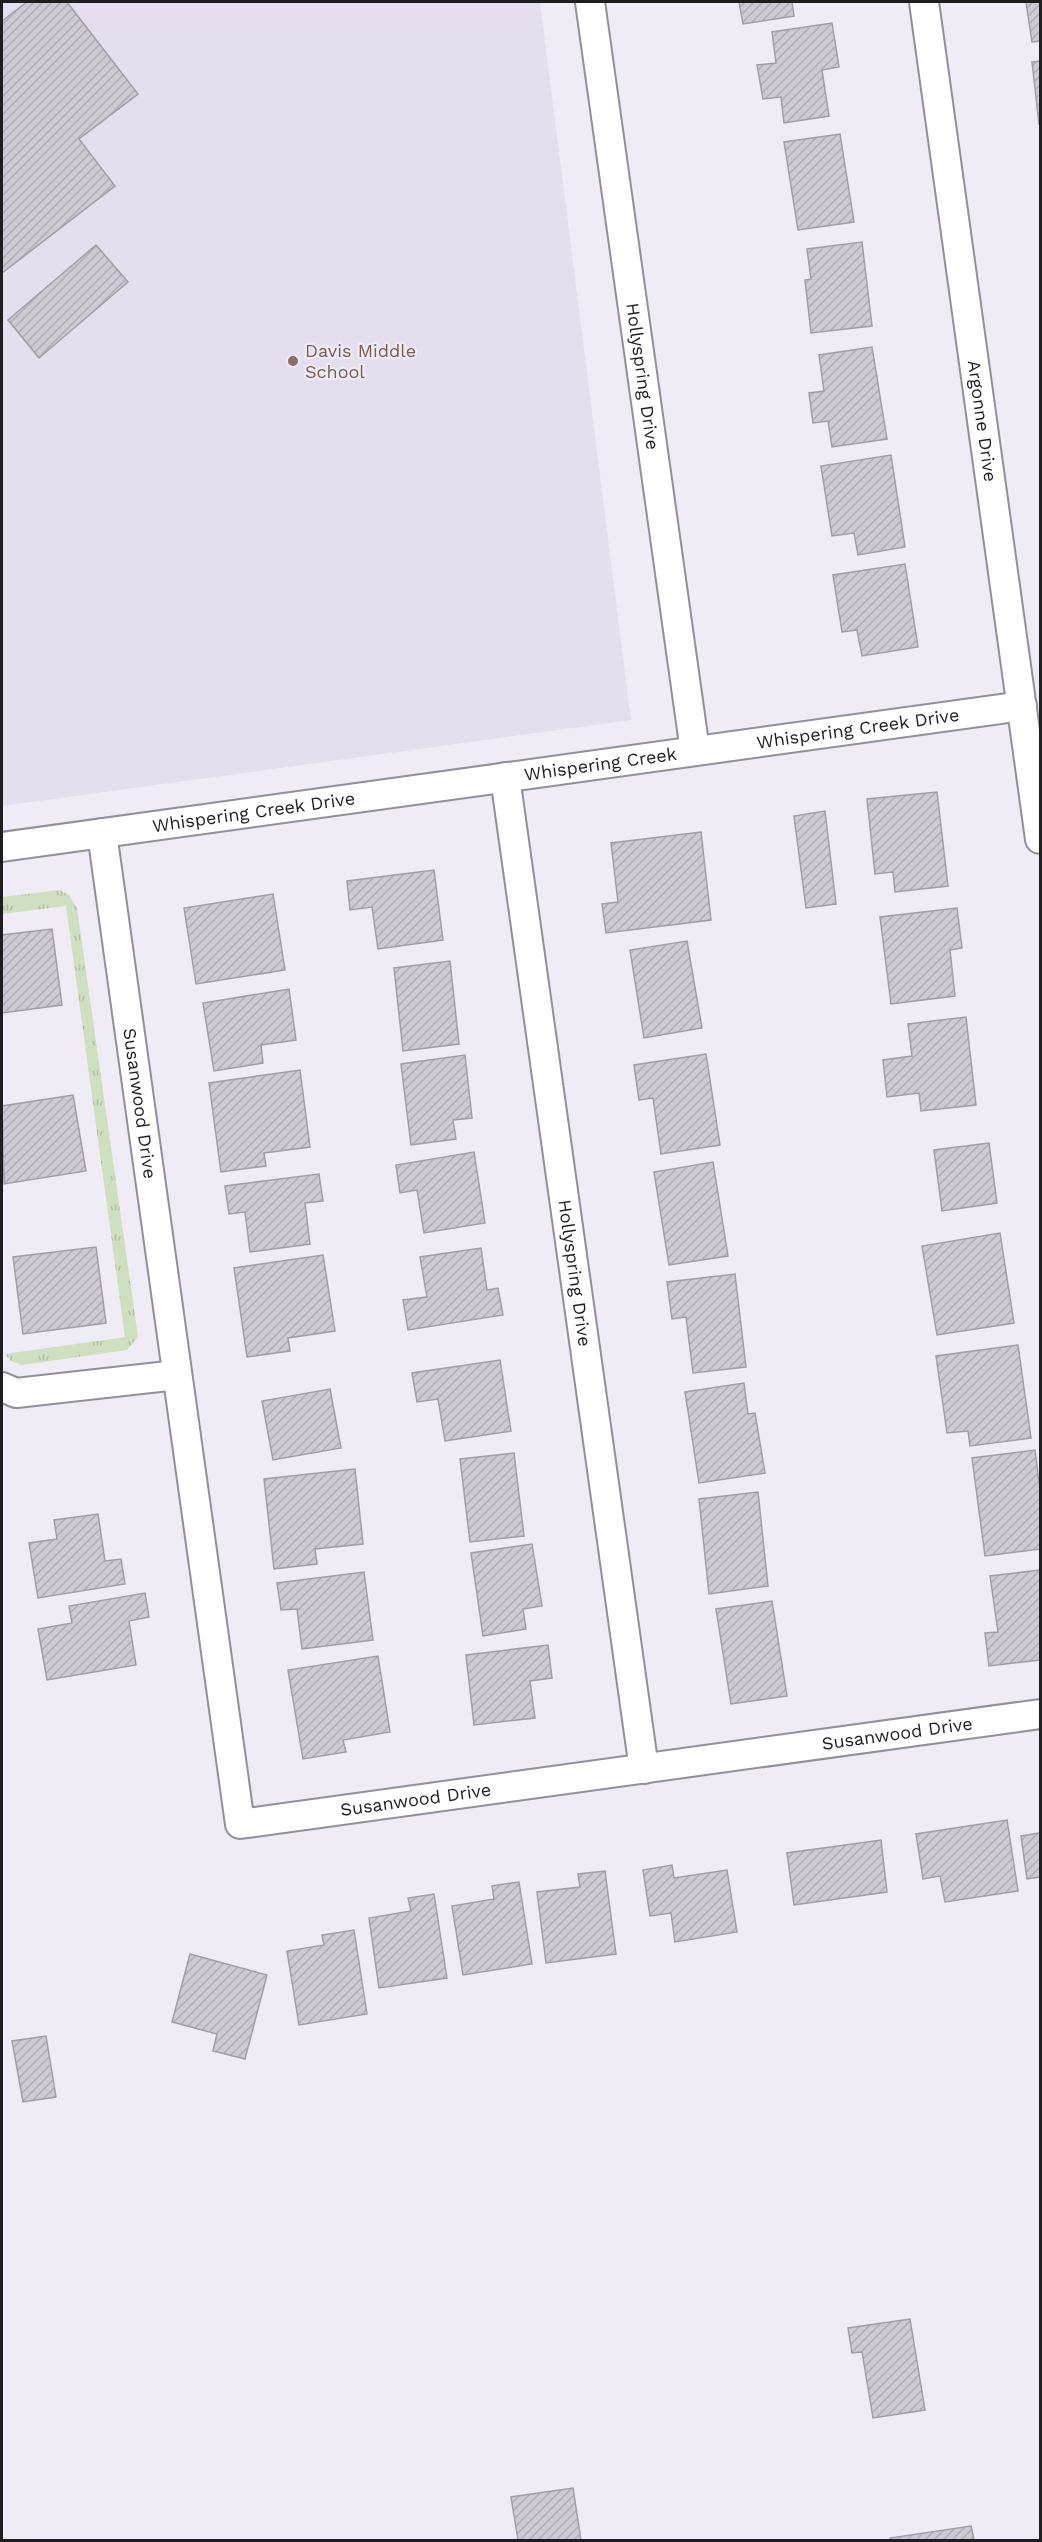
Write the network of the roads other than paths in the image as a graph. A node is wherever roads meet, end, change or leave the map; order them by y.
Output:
1 (590, 2) edge
2 (924, 2) edge
3 (1022, 706) junction
4 (695, 751) junction
5 (505, 777) junction
6 (102, 833) junction
7 (1041, 839) edge
8 (2, 847) edge
9 (177, 1375) junction
10 (2, 1387) edge
11 (1041, 1714) edge
12 (644, 1769) junction

1 - 4 street, Hollyspring Drive
2 - 3 street, Argonne Drive
3 - 4 street, Whispering Creek Drive
3 - 7 street, Argonne Drive
4 - 5 street, Whispering Creek
5 - 6 street, Whispering Creek Drive
5 - 12 street, Hollyspring Drive
6 - 8 street, Whispering Creek Drive
6 - 9 street, Susanwood Drive
9 - 10 street
9 - 12 street, Susanwood Drive
11 - 12 street, Susanwood Drive

